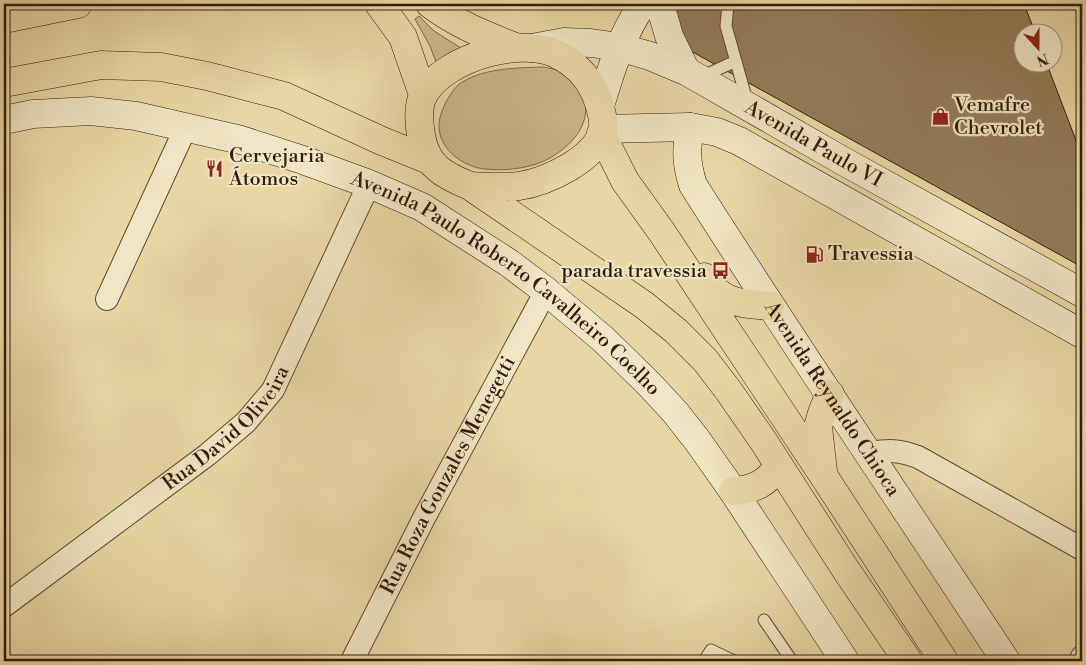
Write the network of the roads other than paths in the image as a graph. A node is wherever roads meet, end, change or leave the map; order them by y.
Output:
1 (78, 4) edge
2 (379, 4) edge
3 (430, 4) edge
4 (643, 4) edge
5 (660, 4) edge
6 (728, 4) edge
7 (4, 19) edge
8 (523, 47) junction
9 (619, 47) junction
10 (736, 61) junction
11 (692, 74) junction
12 (4, 83) edge
13 (423, 95) junction
14 (748, 106) junction
15 (4, 120) edge
16 (601, 123) junction
17 (186, 127) junction
18 (690, 127) junction
19 (429, 160) junction
20 (843, 161) junction
21 (369, 184) junction
22 (470, 186) junction
23 (826, 190) junction
24 (661, 231) junction
25 (546, 291) junction
26 (1082, 293) edge
27 (107, 299) dead end
28 (770, 306) junction
29 (1082, 334) edge
30 (830, 394) junction
31 (870, 453) junction
32 (778, 466) junction
33 (823, 475) junction
34 (733, 491) junction
35 (1082, 549) edge
36 (4, 606) edge
37 (764, 620) dead end
38 (1082, 657) edge
39 (352, 661) edge
40 (704, 661) edge
41 (734, 661) edge
42 (792, 661) edge
43 (845, 661) edge
44 (908, 661) edge
45 (944, 661) edge
46 (1006, 661) edge
47 (1080, 661) edge

1 - 7 main road
2 - 13 main road
3 - 8 main road
4 - 9 main road
5 - 11 main road
6 - 10 lane
8 - 9 main road, Avenida Paulo VI
8 - 13 main road
8 - 16 main road
9 - 11 main road, Avenida Paulo VI
9 - 16 main road
10 - 11 lane
10 - 14 lane
11 - 14 main road, Avenida Paulo VI
12 - 19 main road
13 - 19 main road
14 - 20 main road, Avenida Paulo VI
15 - 17 main road, Avenida Paulo Roberto Cavalheiro Coelho
16 - 18 main road, Avenida Paulo VI
16 - 22 main road
16 - 24 main road
17 - 21 main road, Avenida Paulo Roberto Cavalheiro Coelho
17 - 27 street
18 - 23 main road, Avenida Paulo VI
18 - 28 main road, Avenida Reynaldo Chioca
19 - 22 main road
20 - 23 main road
20 - 26 main road, Avenida Paulo VI
21 - 25 main road, Avenida Paulo Roberto Cavalheiro Coelho
21 - 36 street, Rua David Oliveira
22 - 32 main road
23 - 29 main road, Avenida Paulo VI
24 - 28 main road
24 - 33 main road
25 - 34 main road, Avenida Paulo Roberto Cavalheiro Coelho
25 - 39 street, Rua Roza Gonzales Menegetti
28 - 30 main road, Avenida Reynaldo Chioca
30 - 31 main road, Avenida Reynaldo Chioca
30 - 33 main road
31 - 35 street
31 - 46 main road, Avenida Reynaldo Chioca
32 - 34 main road
32 - 44 main road
33 - 45 main road
34 - 43 main road, Avenida Paulo Roberto Cavalheiro Coelho
37 - 42 lane
38 - 47 street
40 - 41 lane

